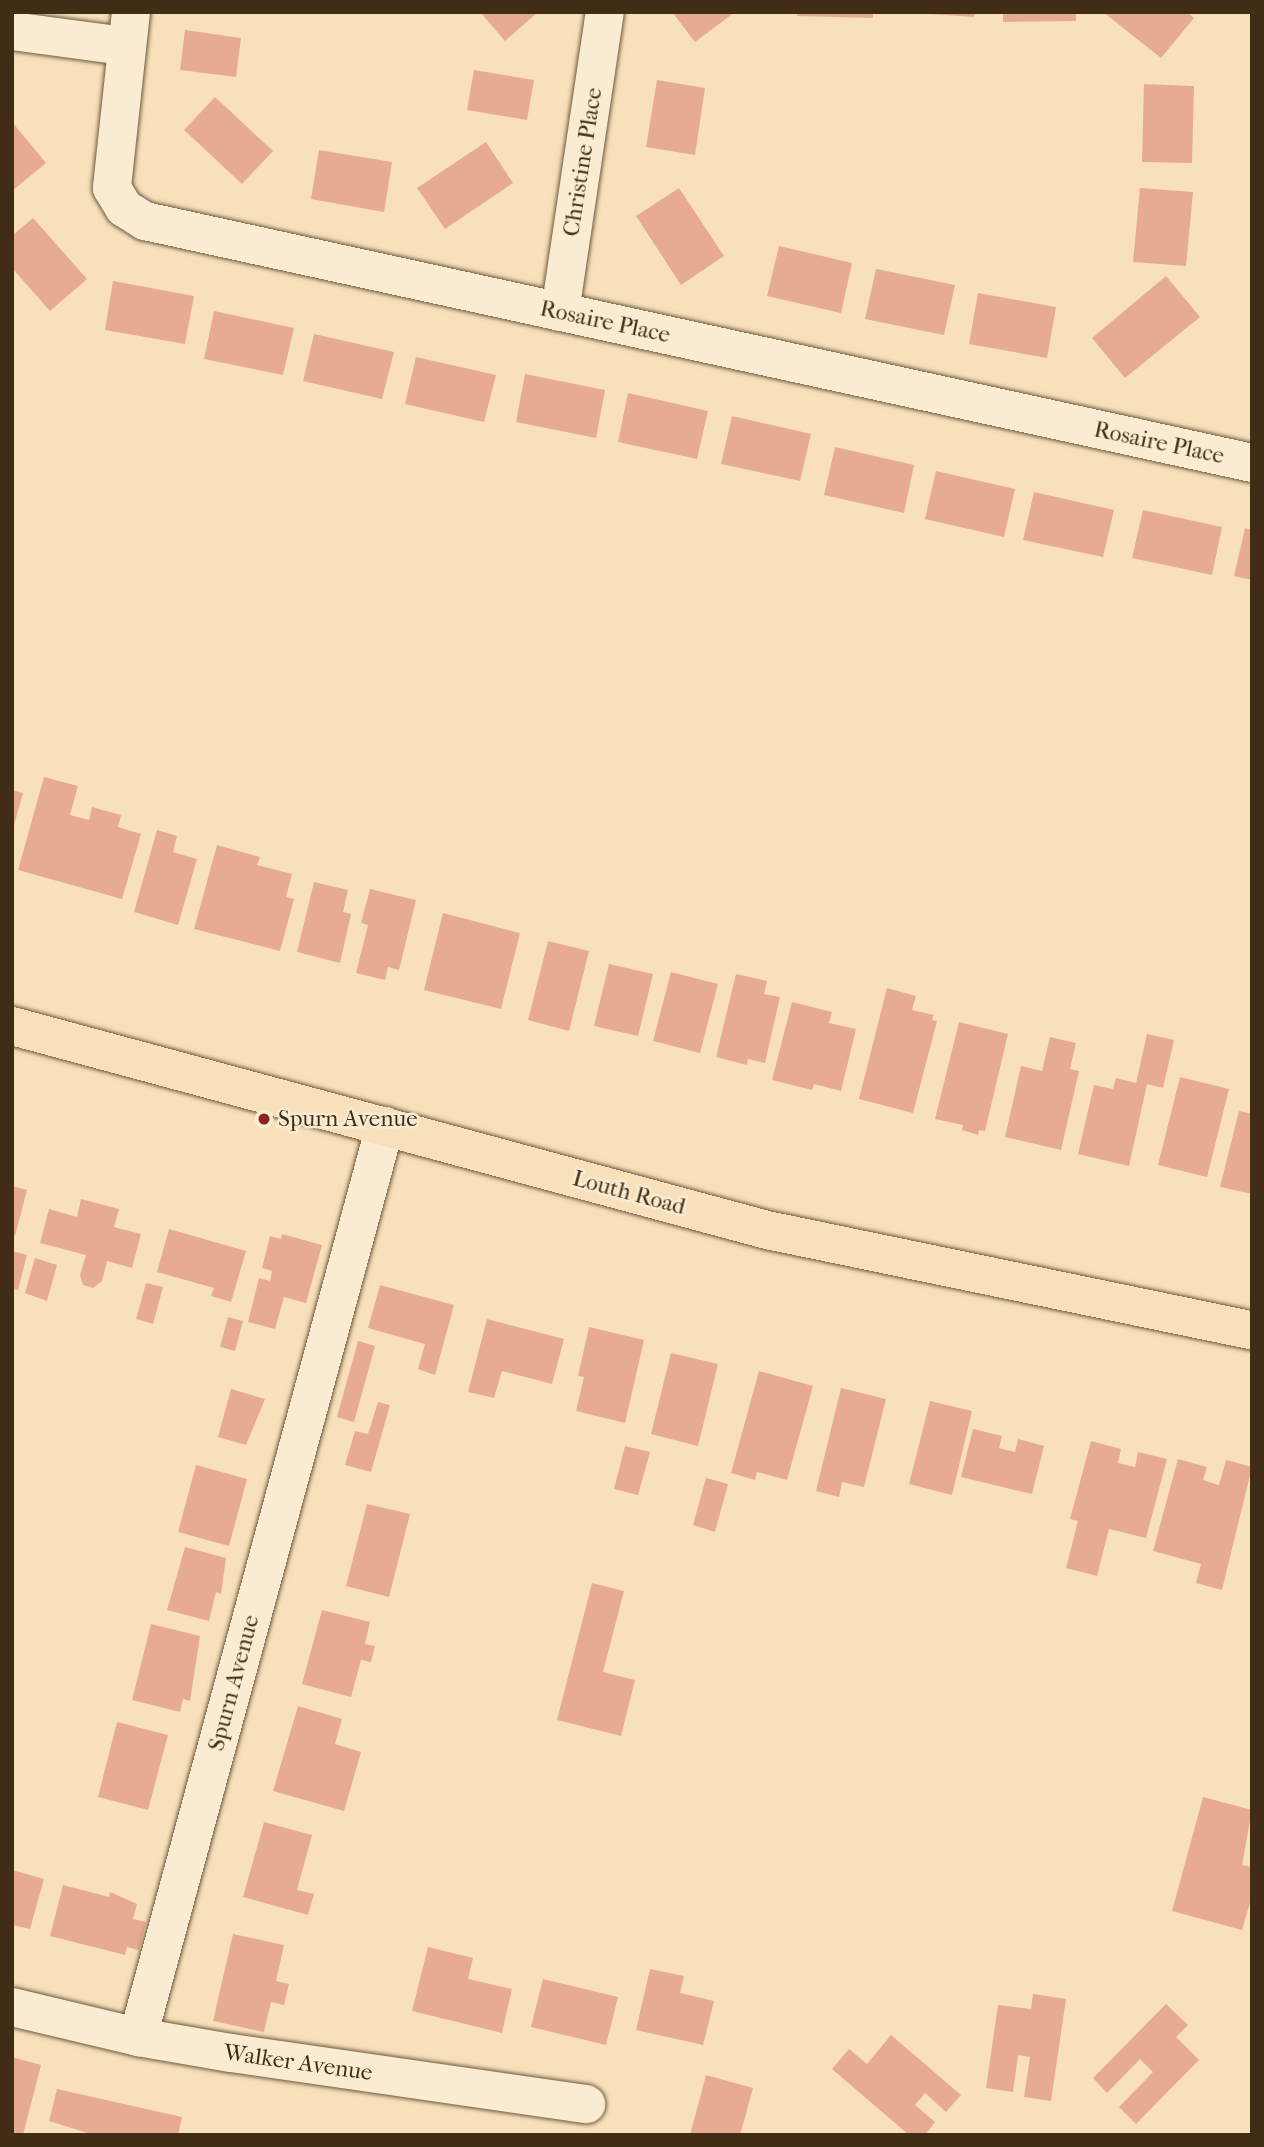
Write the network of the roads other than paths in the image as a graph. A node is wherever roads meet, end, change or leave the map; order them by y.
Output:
1 (605, 12) edge
2 (128, 29) edge
3 (12, 31) edge
4 (561, 312) junction
5 (1252, 463) edge
6 (12, 1026) edge
7 (385, 1126) junction
8 (1252, 1330) edge
9 (12, 2007) edge
10 (138, 2037) junction
11 (586, 2104) dead end

1 - 4 street, Christine Place
2 - 3 street
2 - 4 street, Rosaire Place
4 - 5 street, Rosaire Place
6 - 7 main road, Louth Road
7 - 8 main road, Louth Road
7 - 10 street, Spurn Avenue
9 - 10 street, Walker Avenue
10 - 11 street, Walker Avenue

